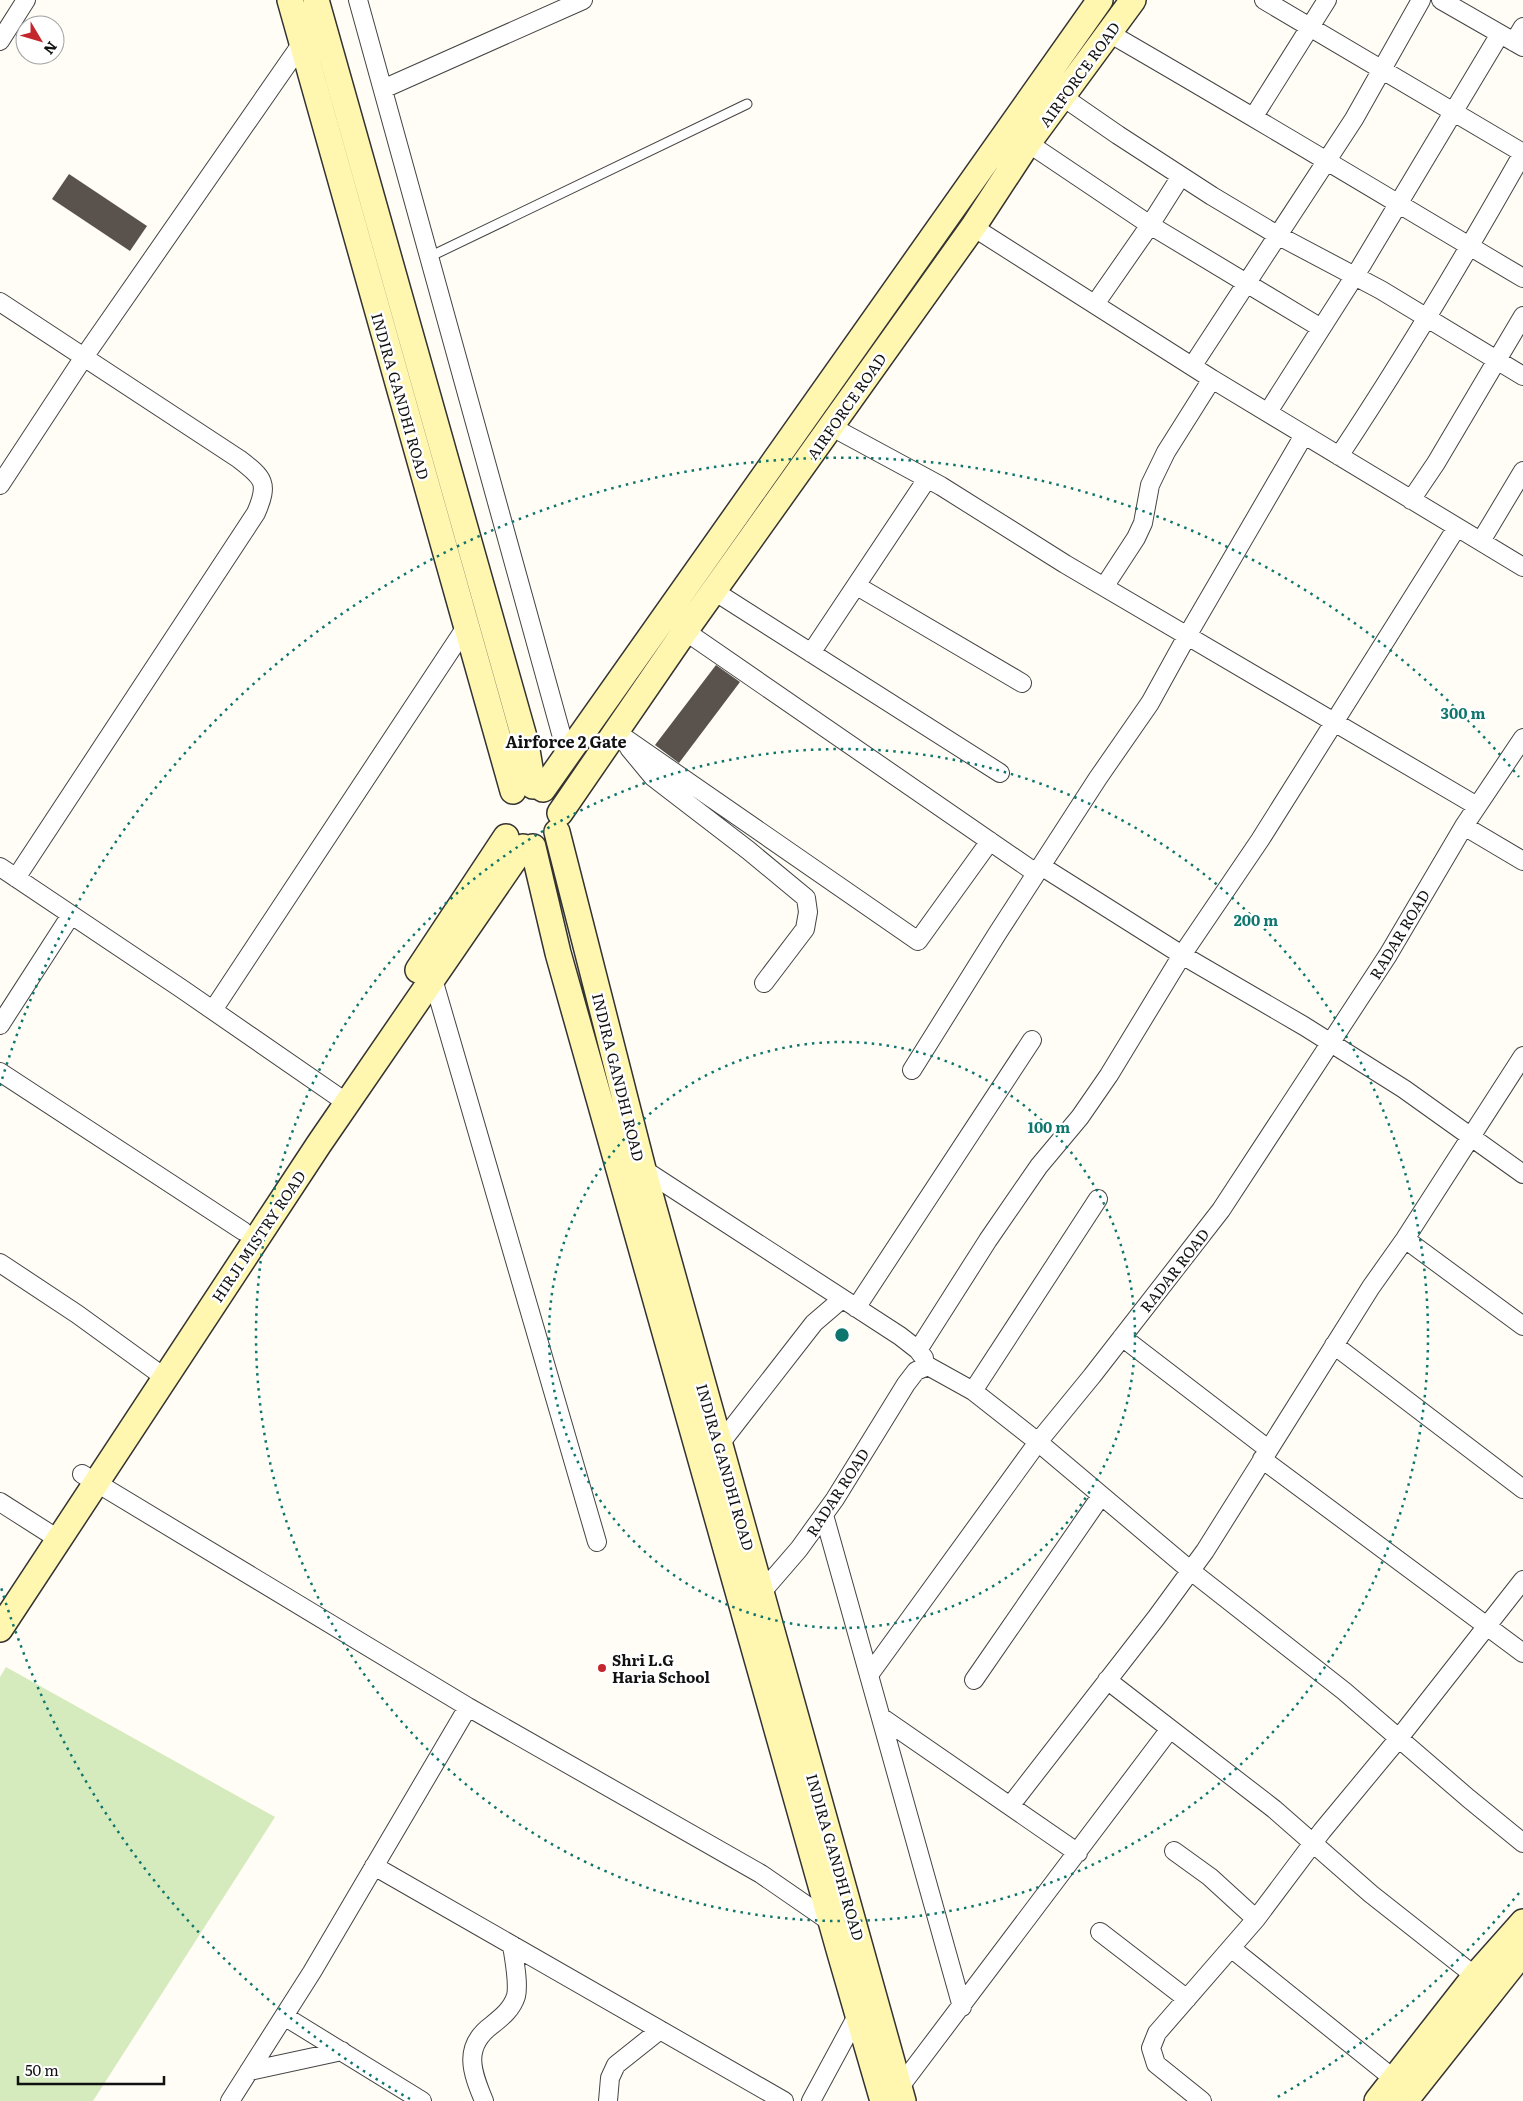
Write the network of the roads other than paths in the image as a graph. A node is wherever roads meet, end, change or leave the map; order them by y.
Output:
1 (26, 0) edge
2 (290, 0) edge
3 (316, 0) edge
4 (358, 0) edge
5 (583, 0) edge
6 (1100, 0) edge
7 (1133, 0) edge
8 (1264, 0) edge
9 (1327, 0) edge
10 (1421, 0) edge
11 (1441, 0) edge
12 (1310, 27) junction
13 (1109, 33) junction
14 (1515, 38) edge
15 (0, 40) edge
16 (302, 42) junction
17 (1382, 70) junction
18 (383, 89) junction
19 (1063, 97) junction
20 (747, 104) dead end
21 (1453, 112) junction
22 (1254, 116) junction
23 (1028, 143) junction
24 (1327, 162) junction
25 (1181, 176) junction
26 (1398, 204) junction
27 (1150, 225) junction
28 (973, 227) junction
29 (1279, 236) junction
30 (1470, 246) junction
31 (429, 257) junction
32 (1354, 276) junction
33 (1523, 278) edge
34 (1248, 285) junction
35 (0, 302) edge
36 (1095, 304) junction
37 (1523, 316) edge
38 (1426, 318) junction
39 (1321, 328) junction
40 (84, 357) junction
41 (1497, 360) junction
42 (1193, 365) junction
43 (1523, 376) edge
44 (1212, 379) junction
45 (1268, 412) junction
46 (832, 426) junction
47 (1304, 435) junction
48 (1339, 456) junction
49 (1523, 471) edge
50 (927, 479) junction
51 (0, 485) edge
52 (1411, 500) junction
53 (1457, 528) junction
54 (1481, 541) junction
55 (1523, 567) edge
56 (857, 586) junction
57 (1104, 587) junction
58 (714, 591) junction
59 (466, 627) junction
60 (685, 631) junction
61 (1187, 636) junction
62 (811, 653) junction
63 (1022, 683) dead end
64 (1334, 722) junction
65 (616, 732) junction
66 (1523, 738) edge
67 (567, 755) junction
68 (1000, 774) dead end
69 (518, 797) junction
70 (1477, 806) junction
71 (559, 822) junction
72 (1464, 826) junction
73 (990, 841) junction
74 (521, 844) junction
75 (1523, 861) edge
76 (0, 867) edge
77 (1039, 870) junction
78 (16, 878) junction
79 (72, 915) junction
80 (1182, 955) junction
81 (432, 979) junction
82 (764, 983) dead end
83 (212, 1010) junction
84 (0, 1026) edge
85 (1032, 1040) dead end
86 (1331, 1043) junction
87 (1523, 1056) edge
88 (912, 1070) dead end
89 (0, 1072) edge
90 (340, 1098) junction
91 (1471, 1138) junction
92 (643, 1169) junction
93 (1523, 1174) edge
94 (1098, 1200) dead end
95 (243, 1231) junction
96 (1405, 1239) junction
97 (0, 1263) edge
98 (849, 1303) junction
99 (1523, 1326) edge
100 (1122, 1337) junction
101 (1334, 1345) junction
102 (918, 1350) junction
103 (928, 1366) junction
104 (158, 1373) junction
105 (973, 1391) junction
106 (1038, 1442) junction
107 (719, 1445) junction
108 (1265, 1454) junction
109 (88, 1478) junction
110 (1523, 1490) edge
111 (1101, 1496) junction
112 (0, 1502) edge
113 (824, 1515) junction
114 (51, 1534) junction
115 (597, 1542) dead end
116 (1191, 1571) junction
117 (1523, 1580) edge
118 (761, 1593) junction
119 (0, 1598) edge
120 (1485, 1626) junction
121 (0, 1629) edge
122 (1523, 1653) edge
123 (869, 1675) junction
124 (974, 1680) dead end
125 (1107, 1680) junction
126 (468, 1707) junction
127 (880, 1717) junction
128 (1170, 1729) junction
129 (1399, 1738) junction
130 (1010, 1806) junction
131 (1313, 1842) junction
132 (1523, 1843) edge
133 (1174, 1851) dead end
134 (1078, 1853) junction
135 (374, 1866) junction
136 (842, 1919) junction
137 (1256, 1919) junction
138 (1523, 1924) edge
139 (1100, 1932) dead end
140 (512, 1945) junction
141 (1230, 1948) junction
142 (1523, 1952) edge
143 (1474, 1976) junction
144 (872, 1990) junction
145 (1187, 1999) junction
146 (962, 2007) junction
147 (858, 2014) junction
148 (284, 2016) junction
149 (660, 2030) junction
150 (342, 2052) junction
151 (249, 2071) junction
152 (1400, 2090) edge
153 (895, 2097) edge
154 (230, 2101) edge
155 (422, 2101) edge
156 (484, 2101) edge
157 (608, 2101) edge
158 (784, 2101) edge
159 (811, 2101) edge
160 (1202, 2101) edge
161 (1377, 2101) edge

1 - 15 street
2 - 16 main road, INDIRA GANDHI ROAD
3 - 69 main road, INDIRA GANDHI ROAD
4 - 18 street
5 - 18 street
6 - 67 main road, AIRFORCE ROAD
7 - 13 main road, AIRFORCE ROAD
8 - 12 street
9 - 12 street
10 - 17 street
11 - 14 street
12 - 17 street
12 - 22 street
13 - 19 main road, AIRFORCE ROAD
13 - 22 street
14 - 21 street
16 - 40 street
16 - 59 main road, INDIRA GANDHI ROAD
17 - 21 street
17 - 24 street
18 - 31 street
19 - 23 main road, AIRFORCE ROAD
19 - 25 street
20 - 31 lane
21 - 26 street
21 - 30 street
22 - 24 street
23 - 27 street
23 - 28 main road, AIRFORCE ROAD
24 - 26 street
24 - 29 street
25 - 27 street
25 - 29 street
26 - 30 street
26 - 32 street
27 - 34 street
27 - 36 street
28 - 36 street
28 - 46 main road, AIRFORCE ROAD
29 - 32 street
29 - 34 street
30 - 33 street
30 - 38 street
31 - 67 street
32 - 38 street
32 - 39 street
34 - 39 street
34 - 42 street
35 - 40 street
36 - 42 street
37 - 41 street
38 - 41 street
38 - 48 street
39 - 45 street
40 - 51 street
40 - 78 street
41 - 43 street
41 - 52 street
42 - 44 street
44 - 45 street
44 - 57 street
45 - 47 street
46 - 50 street
46 - 58 main road, AIRFORCE ROAD
47 - 48 street
47 - 61 street
48 - 52 street
49 - 54 street
50 - 56 street
50 - 57 street
52 - 53 street
53 - 54 street
53 - 64 street
54 - 55 street
56 - 62 street
56 - 63 street
57 - 61 street
58 - 60 main road, AIRFORCE ROAD
58 - 62 street
59 - 69 main road, INDIRA GANDHI ROAD
59 - 83 street
60 - 65 main road, AIRFORCE ROAD
60 - 73 street
61 - 64 street
61 - 77 street
62 - 68 street
64 - 70 street
64 - 80 street
65 - 71 main road, AIRFORCE ROAD
65 - 73 street
65 - 82 street
66 - 70 street, RADAR ROAD
67 - 69 main road, AIRFORCE ROAD
69 - 71 main road
69 - 74 main road
70 - 72 street, RADAR ROAD
71 - 74 main road
71 - 92 main road, INDIRA GANDHI ROAD
72 - 75 street
72 - 86 street, RADAR ROAD
73 - 77 street
74 - 81 main road, HIRJI MISTRY ROAD
74 - 90 main road, HIRJI MISTRY ROAD
74 - 136 main road, INDIRA GANDHI ROAD
76 - 78 street
77 - 80 street
77 - 88 street
78 - 79 street
79 - 83 street
79 - 84 street
80 - 86 street
80 - 102 street
81 - 90 main road, HIRJI MISTRY ROAD
81 - 115 street
83 - 90 street
85 - 98 street
86 - 91 street
86 - 100 street, RADAR ROAD
87 - 91 street
89 - 95 street
90 - 95 main road, HIRJI MISTRY ROAD
90 - 104 main road, HIRJI MISTRY ROAD
91 - 93 street
91 - 96 street
92 - 98 street
92 - 107 main road, INDIRA GANDHI ROAD
94 - 105 street
95 - 104 main road, HIRJI MISTRY ROAD
96 - 99 street
96 - 101 street
97 - 104 street
98 - 102 street
98 - 107 street
100 - 106 street, RADAR ROAD
100 - 108 street
101 - 108 street
101 - 110 street
102 - 103 street
103 - 105 street
103 - 113 street, RADAR ROAD
104 - 109 main road, HIRJI MISTRY ROAD
105 - 106 street
106 - 111 street
106 - 123 street, RADAR ROAD
107 - 118 main road, INDIRA GANDHI ROAD
108 - 116 street
108 - 120 street
109 - 114 main road, HIRJI MISTRY ROAD
109 - 126 street
111 - 116 street
111 - 124 street
112 - 114 street
113 - 118 street, RADAR ROAD
113 - 123 street
114 - 119 main road, HIRJI MISTRY ROAD
114 - 121 main road, HIRJI MISTRY ROAD
116 - 125 street
116 - 129 street
117 - 120 street
118 - 136 main road, INDIRA GANDHI ROAD
120 - 122 street
120 - 129 street
123 - 127 street
125 - 128 street
125 - 130 street
126 - 135 street
126 - 136 street
127 - 130 street
127 - 146 street
128 - 131 street
128 - 134 street
129 - 131 street
129 - 132 street
130 - 134 street
131 - 137 street
131 - 143 street
133 - 137 street
134 - 146 street
135 - 140 street
135 - 148 street
136 - 144 main road, INDIRA GANDHI ROAD
136 - 147 main road, INDIRA GANDHI ROAD
137 - 141 street
138 - 143 main road
139 - 145 street
140 - 149 street
140 - 156 street
141 - 145 street
141 - 152 street
142 - 152 main road
143 - 152 main road
144 - 147 main road
144 - 153 main road, INDIRA GANDHI ROAD
145 - 160 street
146 - 153 street
147 - 153 main road, INDIRA GANDHI ROAD
147 - 159 street
148 - 150 street
148 - 151 street
149 - 157 street
149 - 158 street
150 - 151 street
150 - 155 street
151 - 154 street
152 - 161 main road

